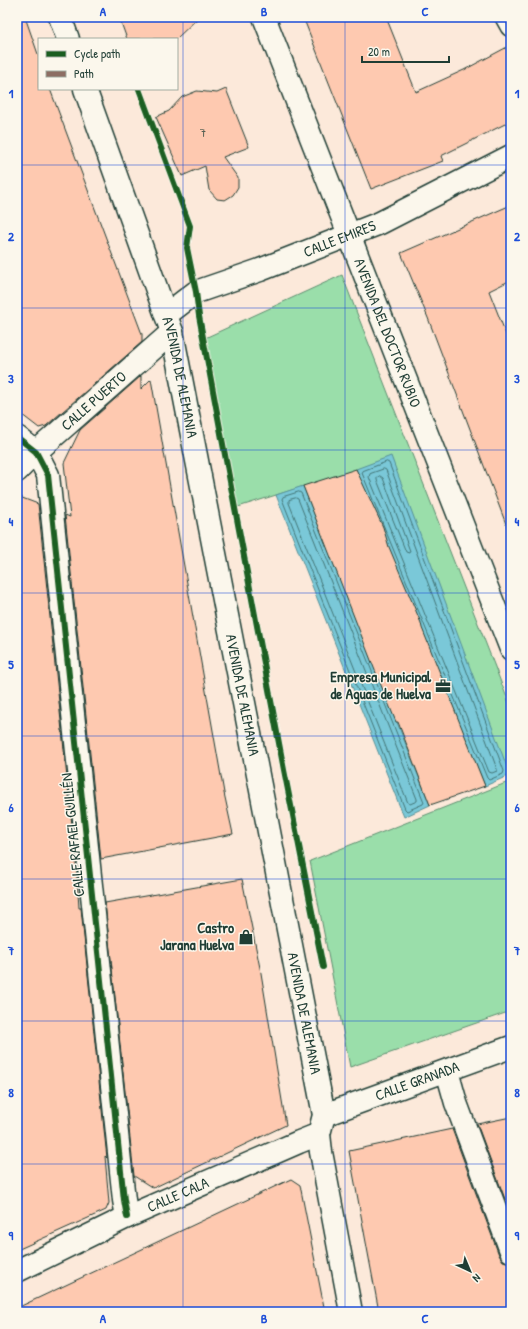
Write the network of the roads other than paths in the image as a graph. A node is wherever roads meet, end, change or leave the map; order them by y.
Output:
1 (60, 17) edge
2 (264, 17) edge
3 (506, 17) edge
4 (511, 26) edge
5 (68, 38) edge
6 (85, 90) edge
7 (511, 156) edge
8 (349, 235) junction
9 (169, 323) junction
10 (17, 436) edge
11 (36, 452) junction
12 (17, 471) edge
13 (505, 617) edge
14 (511, 649) edge
15 (511, 1047) edge
16 (447, 1071) junction
17 (322, 1124) junction
18 (127, 1217) junction
19 (511, 1251) edge
20 (17, 1271) edge
21 (351, 1312) edge

1 - 5 street
2 - 8 street, AVENIDA DEL DOCTOR RUBIO
3 - 4 street
6 - 9 street, AVENIDA DE ALEMANIA
7 - 8 street, CALLE EMIRES
8 - 9 street, CALLE EMIRES
8 - 13 street, AVENIDA DEL DOCTOR RUBIO
9 - 11 street, CALLE PUERTO
9 - 17 street, AVENIDA DE ALEMANIA
10 - 11 street
11 - 12 street, CALLE PUERTO
11 - 18 street, CALLE RAFAEL GUILLÉN
13 - 14 street, AVENIDA DEL DOCTOR RUBIO
15 - 16 street, CALLE GRANADA
16 - 17 street, CALLE GRANADA
16 - 19 street
17 - 18 street, CALLE CALA
17 - 21 street, AVENIDA DE ALEMANIA
18 - 20 street, CALLE CALA

